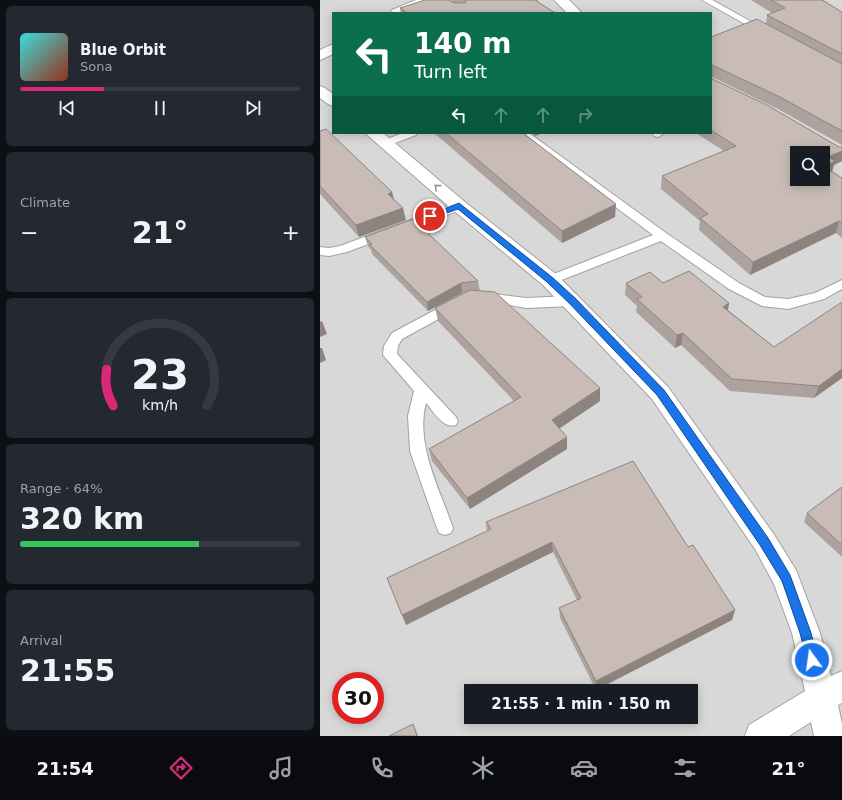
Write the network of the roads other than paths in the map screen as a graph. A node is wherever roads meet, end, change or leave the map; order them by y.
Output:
1 (427, 0) edge
2 (561, 0) edge
3 (706, 0) edge
4 (399, 12) edge
5 (574, 12) edge
6 (770, 35) edge
7 (332, 49) edge
8 (320, 56) edge
9 (320, 90) edge
10 (332, 100) edge
11 (406, 134) edge
12 (523, 134) edge
13 (380, 138) edge
14 (459, 206) junction
15 (662, 236) junction
16 (320, 251) edge
17 (550, 280) junction
18 (842, 284) edge
19 (572, 300) junction
20 (422, 389) junction
21 (451, 421) dead end
22 (445, 528) dead end
23 (832, 693) edge
24 (760, 736) edge
25 (829, 736) edge

1 - 4 street
2 - 5 street
3 - 6 lane
7 - 8 street
9 - 10 street
11 - 13 lane
12 - 15 lane
14 -> 13 street
14 - 16 lane
14 - 17 street
15 - 17 lane
15 - 18 lane
17 - 19 street
19 - 20 lane
19 - 23 street
20 - 21 lane
20 - 22 lane
23 - 24 street
23 - 25 street

